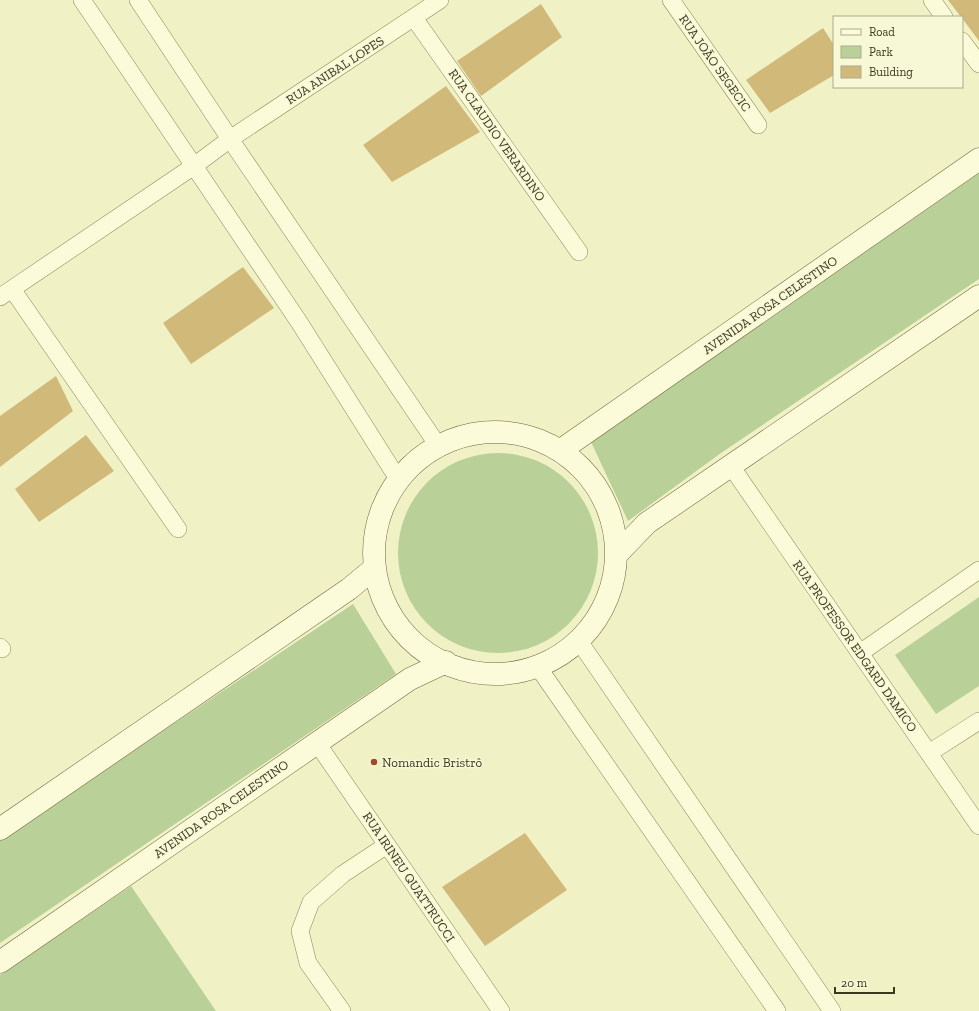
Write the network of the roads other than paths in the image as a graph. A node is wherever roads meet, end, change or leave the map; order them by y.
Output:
1 (82, 0) edge
2 (138, 0) edge
3 (440, 0) edge
4 (672, 0) edge
5 (932, 0) edge
6 (943, 16) edge
7 (414, 18) junction
8 (963, 42) edge
9 (979, 64) edge
10 (758, 125) dead end
11 (230, 139) junction
12 (979, 159) edge
13 (194, 166) junction
14 (579, 252) dead end
15 (6, 293) edge
16 (979, 296) edge
17 (438, 447) junction
18 (561, 450) junction
19 (731, 466) junction
20 (398, 479) junction
21 (178, 529) dead end
22 (619, 552) junction
23 (372, 570) junction
24 (979, 570) edge
25 (579, 641) junction
26 (860, 653) junction
27 (446, 662) junction
28 (538, 667) junction
29 (979, 720) edge
30 (317, 743) junction
31 (929, 753) junction
32 (979, 826) edge
33 (0, 829) edge
34 (387, 845) junction
35 (0, 962) edge
36 (342, 1011) edge
37 (500, 1011) edge
38 (777, 1011) edge
39 (832, 1011) edge

1 - 13 street
2 - 11 street
3 - 7 street, RUA ANIBAL LOPES
4 - 10 street, RUA JOÃO SEGECIC
5 - 6 street
7 - 11 street, RUA ANIBAL LOPES
7 - 14 street, RUA CLAUDIO VERARDINO
8 - 9 street
11 - 13 street, RUA ANIBAL LOPES
11 - 17 street
12 - 18 street, AVENIDA ROSA CELESTINO
13 - 15 street, RUA ANIBAL LOPES
13 - 20 street
15 - 21 street
16 - 19 street
17 - 18 street
17 - 20 street
18 - 22 street
19 - 22 street
19 - 26 street, RUA PROFESSOR EDGARD DAMICO
20 - 23 street
22 - 25 street
23 - 27 street
23 - 33 street
24 - 26 street
25 - 28 street
25 - 39 street
26 - 31 street, RUA PROFESSOR EDGARD DAMICO
27 - 28 street
27 - 30 street, AVENIDA ROSA CELESTINO
28 - 38 street
29 - 31 street
30 - 34 street, RUA IRINEU QUATTRUCCI
30 - 35 street, AVENIDA ROSA CELESTINO
31 - 32 street, RUA PROFESSOR EDGARD DAMICO
34 - 36 street
34 - 37 street, RUA IRINEU QUATTRUCCI

